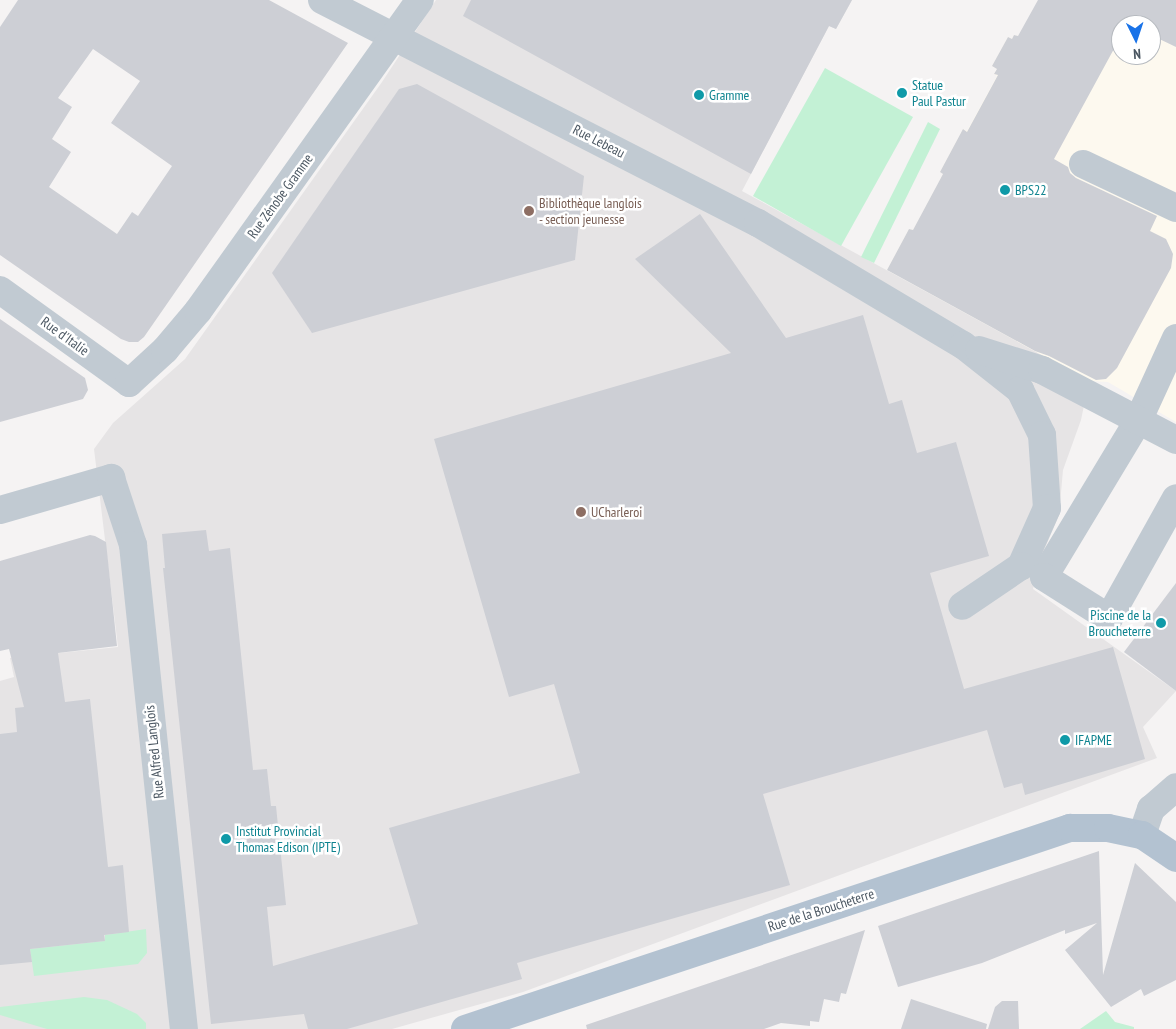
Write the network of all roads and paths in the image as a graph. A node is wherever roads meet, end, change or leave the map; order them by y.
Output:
1 (322, 0) edge
2 (420, 0) edge
3 (396, 36) junction
4 (1083, 164) dead end
5 (1176, 208) edge
6 (0, 290) edge
7 (1176, 338) edge
8 (963, 345) junction
9 (129, 383) joint
10 (1138, 421) junction
11 (1176, 440) edge
12 (1176, 498) edge
13 (0, 510) edge
14 (962, 606) dead end
15 (1176, 787) edge
16 (1142, 835) junction
17 (1176, 858) edge
18 (184, 1029) edge
19 (464, 1029) edge

1 - 3 street, Rue Lebeau
2 - 3 street, Rue Zénobe Gramme
3 - 8 street, Rue Lebeau
3 - 9 street, Rue Zénobe Gramme
4 - 5 street
6 - 9 street, Rue d'Italie
7 - 10 street
8 - 10 street
8 - 14 street
10 - 11 street
10 - 12 street
13 - 18 street, Rue Alfred Langlois
15 - 16 street
16 - 17 main road, Rue de la Broucheterre
16 - 19 main road, Rue de la Broucheterre

